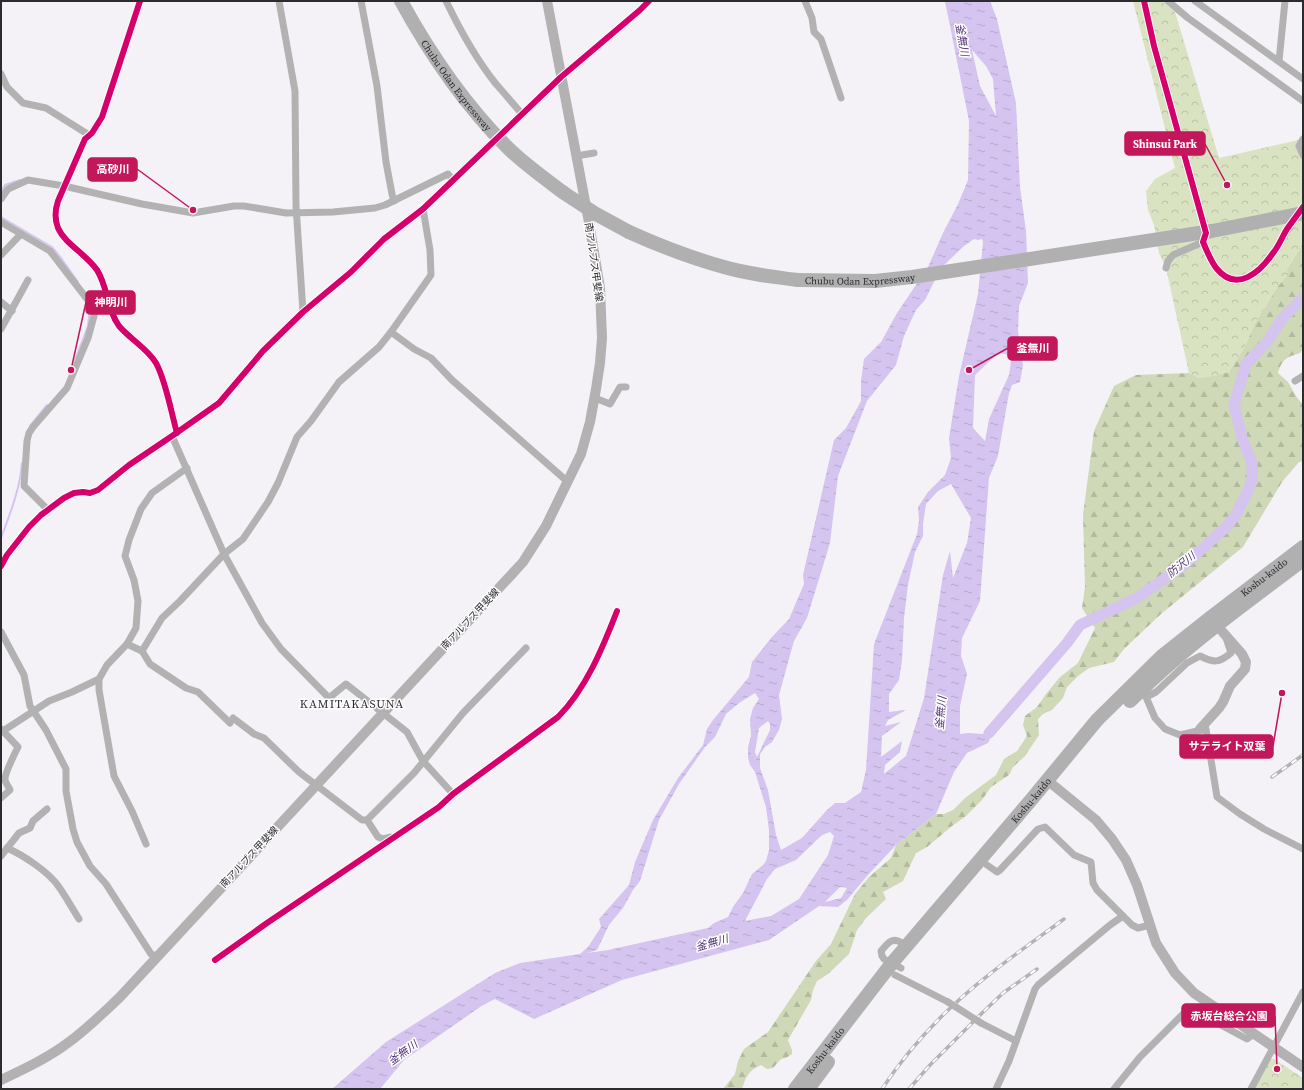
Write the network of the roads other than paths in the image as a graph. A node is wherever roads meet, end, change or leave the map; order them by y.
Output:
1 (140, 1) edge
2 (279, 1) edge
3 (361, 1) edge
4 (401, 1) edge
5 (446, 1) edge
6 (547, 1) edge
7 (649, 1) edge
8 (805, 1) edge
9 (1144, 1) edge
10 (1168, 1) edge
11 (1195, 1) edge
12 (1285, 1) edge
13 (1279, 61) junction
14 (1, 74) edge
15 (561, 77) junction
16 (1303, 79) edge
17 (841, 98) dead end
18 (1303, 101) edge
19 (89, 135) junction
20 (1303, 139) edge
21 (488, 146) tunnel mouth
22 (594, 153) dead end
23 (1303, 155) edge
24 (576, 156) junction
25 (453, 180) junction
26 (64, 186) junction
27 (1, 199) edge
28 (394, 201) junction
29 (1303, 207) edge
30 (423, 209) junction
31 (1303, 213) edge
32 (297, 214) junction
33 (1, 222) edge
34 (21, 234) junction
35 (1203, 242) junction
36 (1, 255) edge
37 (1166, 268) dead end
38 (28, 280) dead end
39 (108, 295) junction
40 (1, 302) edge
41 (94, 308) junction
42 (12, 311) junction
43 (303, 312) junction
44 (1, 329) edge
45 (391, 332) junction
46 (1303, 376) edge
47 (1295, 381) dead end
48 (626, 387) dead end
49 (594, 398) junction
50 (175, 435) junction
51 (187, 468) junction
52 (568, 482) junction
53 (48, 510) junction
54 (1303, 548) edge
55 (224, 554) junction
56 (1303, 560) edge
57 (1, 566) edge
58 (617, 611) dead end
59 (1217, 625) junction
60 (1, 632) edge
61 (127, 644) junction
62 (526, 648) dead end
63 (142, 651) junction
64 (99, 679) junction
65 (1143, 693) junction
66 (34, 711) junction
67 (382, 714) junction
68 (2, 730) edge
69 (1200, 730) junction
70 (423, 761) junction
71 (1050, 783) junction
72 (316, 786) junction
73 (453, 794) junction
74 (1, 798) edge
75 (47, 809) dead end
76 (367, 820) junction
77 (413, 824) junction
78 (146, 844) dead end
79 (7, 848) junction
80 (1303, 849) edge
81 (1, 856) edge
82 (987, 865) junction
83 (1123, 916) junction
84 (79, 919) dead end
85 (1150, 925) junction
86 (157, 956) junction
87 (215, 960) dead end
88 (896, 969) junction
89 (1303, 992) edge
90 (1254, 1034) junction
91 (1016, 1041) junction
92 (1273, 1046) junction
93 (1303, 1067) edge
94 (1, 1080) edge
95 (795, 1089) edge
96 (808, 1089) edge
97 (996, 1089) edge
98 (1114, 1089) edge
99 (1251, 1089) edge

1 - 19 street
2 - 32 street
3 - 28 street
4 - 31 highway, Chubu Odan Expressway, bridge
5 - 15 street
6 - 15 main road, 南アルプス甲斐線
7 - 15 street
8 - 17 street
9 - 35 street
10 - 18 street
11 - 13 street
12 - 13 street
13 - 16 street
14 - 19 street
15 - 24 main road, 南アルプス甲斐線
19 - 26 street
20 - 23 street
21 - 25 street
22 - 24 street
24 - 49 main road, 南アルプス甲斐線
25 - 28 street
25 - 30 street
26 - 27 street
26 - 32 street
26 - 39 street
28 - 32 street
29 - 35 street
30 - 43 street
30 - 45 street
32 - 43 street
33 - 34 street
34 - 36 street
34 - 41 street
35 - 37 street
38 - 42 street
39 - 41 street
39 - 50 street
40 - 42 street
41 - 53 street
42 - 44 street
43 - 50 street
45 - 52 street
45 - 55 street
46 - 47 street
48 - 49 street
49 - 52 main road, 南アルプス甲斐線
50 - 51 street
50 - 53 street
51 - 55 street
51 - 61 street
52 - 67 main road, 南アルプス甲斐線
53 - 57 street
54 - 59 highway, Koshu-kaido
55 - 63 street
55 - 67 street
56 - 59 highway, Koshu-kaido
58 - 73 street
59 - 65 highway, Koshu-kaido
59 - 65 street
59 - 69 main road
59 - 71 highway, Koshu-kaido
60 - 66 street
61 - 63 street
61 - 64 street
62 - 70 street
63 - 72 street
64 - 66 street
64 - 78 street
65 - 69 street
65 - 71 highway, Koshu-kaido
66 - 68 street
66 - 86 street
67 - 70 street
67 - 72 main road, 南アルプス甲斐線
68 - 74 street
69 - 80 street
70 - 73 street
70 - 76 street
71 - 82 highway, Koshu-kaido
71 - 85 main road
71 - 88 highway, Koshu-kaido
72 - 76 street
72 - 86 main road, 南アルプス甲斐線
73 - 77 street
75 - 79 street
76 - 77 street
77 - 87 street
79 - 81 street
79 - 84 street
82 - 83 street
82 - 88 highway, Koshu-kaido
83 - 85 street
83 - 91 street
85 - 90 main road
86 - 94 main road, 南アルプス甲斐線
88 - 91 street, bridge
88 - 95 highway, Koshu-kaido
88 - 96 highway, Koshu-kaido
89 - 92 street
90 - 92 main road
90 - 98 street
91 - 97 street
92 - 93 main road
92 - 99 street

